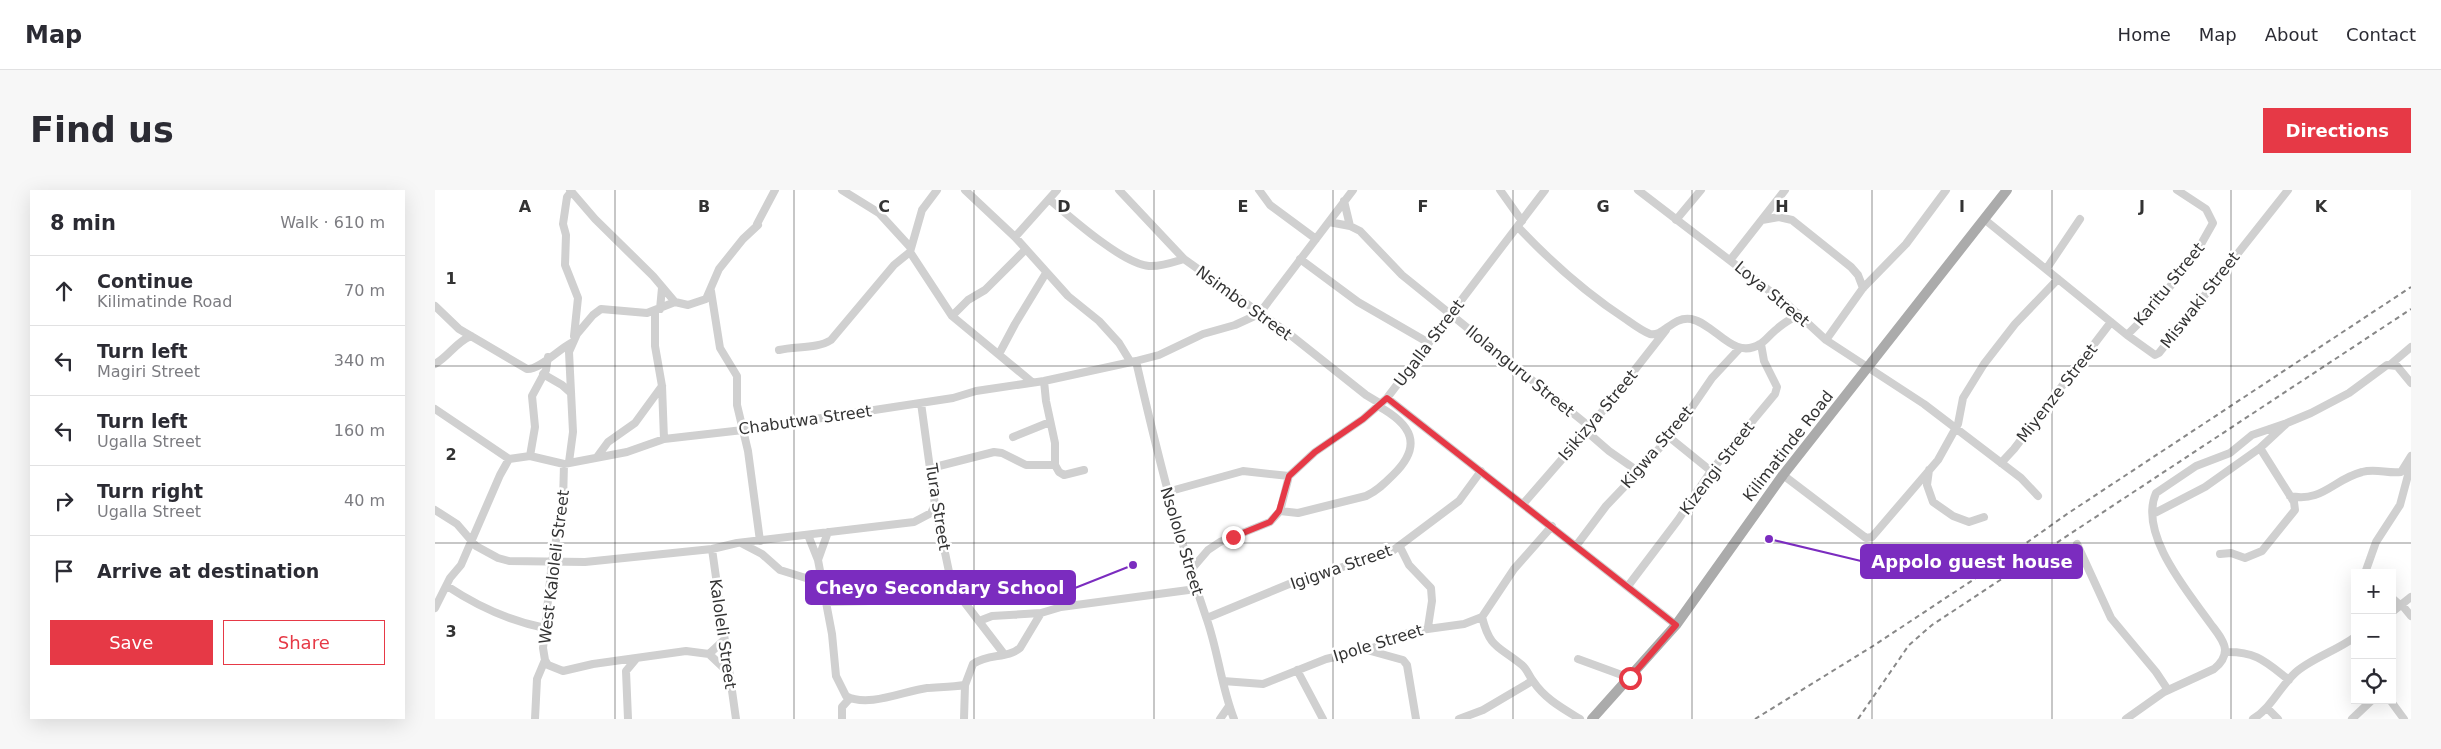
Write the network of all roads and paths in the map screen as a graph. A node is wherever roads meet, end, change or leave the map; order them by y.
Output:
1 (583, 190) edge
2 (775, 190) edge
3 (842, 190) edge
4 (937, 190) edge
5 (965, 190) edge
6 (1057, 190) edge
7 (1119, 190) edge
8 (1259, 190) edge
9 (1353, 190) edge
10 (1500, 190) edge
11 (1545, 190) edge
12 (1638, 190) edge
13 (1701, 190) edge
14 (1785, 190) edge
15 (1946, 190) edge
16 (2007, 190) edge
17 (2177, 190) edge
18 (2288, 190) edge
19 (573, 193) edge
20 (1049, 199) junction
21 (1344, 200) junction
22 (1984, 219) junction
23 (2080, 219) dead end
24 (1676, 220) junction
25 (1762, 220) junction
26 (1329, 222) junction
27 (1520, 224) junction
28 (1350, 226) junction
29 (1015, 237) junction
30 (1316, 239) junction
31 (911, 250) junction
32 (1025, 250) junction
33 (1184, 259) junction
34 (1731, 259) junction
35 (1300, 260) junction
36 (2047, 268) junction
37 (1046, 274) junction
38 (2058, 279) junction
39 (662, 288) junction
40 (1863, 288) junction
41 (711, 291) junction
42 (675, 302) junction
43 (435, 306) edge
44 (658, 310) junction
45 (1259, 314) junction
46 (1799, 314) junction
47 (1450, 315) junction
48 (952, 316) junction
49 (2111, 322) junction
50 (1669, 324) junction
51 (2127, 335) junction
52 (471, 336) junction
53 (1826, 340) junction
54 (572, 341) junction
55 (1429, 343) junction
56 (1761, 344) junction
57 (2411, 347) edge
58 (1739, 349) junction
59 (779, 350) dead end
60 (999, 354) junction
61 (548, 357) junction
62 (1133, 361) junction
63 (435, 364) edge
64 (2391, 364) junction
65 (1868, 368) junction
66 (543, 374) junction
67 (1044, 381) junction
68 (1032, 382) junction
69 (2411, 384) edge
70 (662, 386) junction
71 (571, 393) junction
72 (921, 403) junction
73 (1382, 403) junction
74 (435, 409) edge
75 (1050, 422) junction
76 (2287, 423) junction
77 (1588, 429) junction
78 (1955, 429) junction
79 (743, 430) junction
80 (1669, 436) junction
81 (1013, 437) dead end
82 (664, 439) junction
83 (2260, 448) junction
84 (530, 456) junction
85 (2411, 456) edge
86 (597, 457) junction
87 (509, 459) junction
88 (2001, 462) junction
89 (567, 463) junction
90 (2411, 464) edge
91 (1055, 465) junction
92 (931, 468) junction
93 (1084, 470) dead end
94 (1929, 470) junction
95 (1481, 471) junction
96 (1711, 471) junction
97 (1639, 472) junction
98 (1783, 475) junction
99 (1289, 476) junction
100 (1167, 492) junction
101 (2038, 496) dead end
102 (2290, 496) junction
103 (1523, 504) junction
104 (935, 505) junction
105 (435, 510) edge
106 (1279, 511) junction
107 (2153, 514) junction
108 (1984, 517) dead end
109 (1552, 526) junction
110 (829, 532) junction
111 (807, 535) junction
112 (470, 539) junction
113 (760, 541) junction
114 (741, 543) junction
115 (2077, 544) dead end
116 (1576, 546) junction
117 (1400, 547) junction
118 (712, 549) junction
119 (2220, 554) dead end
120 (818, 560) junction
121 (552, 562) junction
122 (2366, 569) edge
123 (1190, 571) junction
124 (822, 583) junction
125 (447, 586) junction
126 (952, 586) junction
127 (1628, 586) junction
128 (1196, 589) junction
129 (2411, 597) edge
130 (2396, 601) edge
131 (825, 602) junction
132 (2401, 605) junction
133 (435, 608) edge
134 (2396, 609) edge
135 (1041, 613) junction
136 (2411, 616) edge
137 (1481, 617) junction
138 (1207, 618) junction
139 (979, 621) junction
140 (1676, 625) junction
141 (1428, 627) junction
142 (545, 628) junction
143 (724, 640) junction
144 (2351, 641) edge
145 (1366, 649) junction
146 (2225, 652) junction
147 (709, 654) junction
148 (1004, 654) junction
149 (636, 659) junction
150 (1578, 659) dead end
151 (545, 660) junction
152 (612, 661) junction
153 (1297, 670) junction
154 (626, 671) junction
155 (729, 674) junction
156 (1630, 678) junction
157 (2289, 680) junction
158 (1223, 681) junction
159 (1533, 681) junction
160 (965, 686) junction
161 (2168, 690) junction
162 (850, 698) junction
163 (2368, 704) edge
164 (2393, 704) edge
165 (1229, 706) junction
166 (2267, 708) junction
167 (535, 719) edge
168 (628, 719) edge
169 (736, 719) edge
170 (841, 719) edge
171 (964, 719) edge
172 (1220, 719) edge
173 (1234, 719) edge
174 (1323, 719) edge
175 (1416, 719) edge
176 (1459, 719) edge
177 (1580, 719) edge
178 (1593, 719) edge
179 (2127, 719) edge
180 (2253, 719) edge
181 (2278, 719) edge
182 (2352, 719) edge
183 (2404, 719) edge

1 - 19 street, West Kaloleli Street
2 - 41 street
3 - 31 street
4 - 31 street
5 - 29 street, Nsololo Street
6 - 20 street
7 - 33 street, Nsimbo Street
8 - 30 street
9 - 21 street
10 - 27 street
11 - 27 street, Ugalla Street
12 - 24 street, Loya Street
13 - 24 street
14 - 25 street
15 - 40 street
16 - 22 main road, Kilimatinde Road
17 - 51 street, Karitu Street
18 - 51 street, Miswaki Street
19 - 39 street
19 - 54 street, West Kaloleli Street
20 - 29 street
20 - 33 street
21 - 26 street
21 - 28 street
22 - 36 street, Miswaki Street
22 - 65 main road, Kilimatinde Road
23 - 36 street
24 - 34 street, Loya Street
25 - 34 street
25 - 40 street
26 - 28 street
26 - 30 street
27 - 47 street, Ugalla Street
27 - 50 street
28 - 47 street, Ilolanguru Street
29 - 32 street, Nsololo Street
30 - 35 street
31 - 48 street
31 - 59 street
32 - 37 street, Nsololo Street
32 - 48 street
33 - 45 street, Nsimbo Street
34 - 46 street, Loya Street
35 - 45 street
35 - 55 street
36 - 38 street, Miswaki Street
37 - 60 street
37 - 62 street, Nsololo Street
38 - 49 street, Miswaki Street
38 - 78 street
39 - 42 street
39 - 44 street
40 - 53 street
41 - 42 street
41 - 79 street
42 - 44 street
43 - 52 street
44 - 54 street
44 - 70 street
45 - 62 street, Chabutwa Street
45 - 73 street, Nsimbo Street
46 - 53 street, Loya Street
46 - 56 street
47 - 55 street, Ugalla Street
47 - 77 street, Ilolanguru Street
48 - 60 street
49 - 51 street, Miswaki Street
49 - 88 street, Miyenze Street
50 - 58 street
50 - 77 street, Isikizya Street
52 - 61 street
52 - 63 street
53 - 65 street, Loya Street
54 - 61 street
54 - 71 street, West Kaloleli Street
55 - 73 street, Ugalla Street
56 - 58 street
56 - 96 street, Kizengi Street
57 - 64 street
58 - 80 street, Kigwa Street
60 - 68 street
61 - 66 street
62 - 67 street, Chabutwa Street
62 - 100 street, Nsololo Street
64 - 69 street
64 - 76 street
65 - 78 street, Loya Street
65 - 98 main road, Kilimatinde Road
66 - 71 street
66 - 84 street
67 - 68 street, Chabutwa Street
67 - 75 street
68 - 72 street, Chabutwa Street
70 - 82 street
70 - 86 street
71 - 89 street, West Kaloleli Street
72 - 79 street, Chabutwa Street
72 - 92 street, Tura Street
73 - 95 street
73 - 99 street, Ugalla Street
73 - 106 street
74 - 87 street
75 - 81 street
75 - 91 street
76 - 83 street
76 - 107 street
77 - 97 street, Ilolanguru Street
77 - 103 street, Isikizya Street
78 - 88 street, Loya Street
78 - 94 street
79 - 82 street, Chabutwa Street
79 - 113 street
80 - 96 street
80 - 97 street, Kigwa Street
82 - 86 street, Chabutwa Street
83 - 102 street
83 - 107 street
84 - 87 street, Chabutwa Street
84 - 89 street, Chabutwa Street
85 - 102 street
86 - 89 street, Chabutwa Street
87 - 112 street
88 - 101 street, Loya Street
89 - 121 street, West Kaloleli Street
90 - 122 street
91 - 92 street
91 - 93 street
92 - 104 street, Tura Street
94 - 98 street
94 - 108 street
95 - 103 street
95 - 117 street, Igigwa Street
96 - 127 street, Kizengi Street
97 - 116 street, Kigwa Street
98 - 140 main road, Kilimatinde Road
99 - 100 street
99 - 106 street
100 - 123 street, Nsololo Street
102 - 119 street
103 - 109 street
104 - 110 street
104 - 126 street, Tura Street
105 - 112 street
106 - 123 street
107 - 146 street
109 - 116 street
109 - 137 street
110 - 111 street
110 - 120 street
111 - 113 street
111 - 120 street
112 - 121 street
112 - 125 street
113 - 114 street
114 - 118 street
114 - 124 street
115 - 161 street
116 - 127 street
117 - 138 street, Igigwa Street
117 - 141 street
118 - 121 street
118 - 143 street, Kaloleli Street
120 - 124 street
121 - 142 street, West Kaloleli Street
123 - 128 street, Nsololo Street
124 - 131 street
125 - 133 street
125 - 142 street
126 - 131 street
126 - 139 street, Tura Street
127 - 140 street
128 - 135 street
128 - 138 street, Nsololo Street
129 - 132 street
130 - 132 street
131 - 162 street
132 - 134 street
132 - 136 street
135 - 139 street
135 - 148 street
137 - 141 street, Ipole Street
137 - 159 street
138 - 158 street, Nsololo Street
139 - 148 street, Tura Street
140 - 156 main road, Kilimatinde Road
141 - 145 street, Ipole Street
142 - 151 street, West Kaloleli Street
143 - 147 street
143 - 155 street, Kaloleli Street
144 - 157 street
145 - 153 street, Ipole Street
145 - 175 street
146 - 157 street
146 - 161 street
147 - 149 street, West Kaloleli Street
147 - 155 street
148 - 160 street
149 - 152 street, West Kaloleli Street
149 - 154 street
150 - 156 street
151 - 152 street, West Kaloleli Street
151 - 167 street
152 - 154 street
153 - 158 street, Ipole Street
153 - 174 street
154 - 168 street
155 - 169 street, Kaloleli Street
156 - 178 main road, Kilimatinde Road
157 - 166 street
158 - 165 street, Nsololo Street
159 - 176 street
159 - 177 street
160 - 162 street
160 - 171 street
161 - 179 street
162 - 170 street
163 - 182 street
164 - 183 street
165 - 172 street
165 - 173 street, Nsololo Street
166 - 180 street
166 - 181 street

